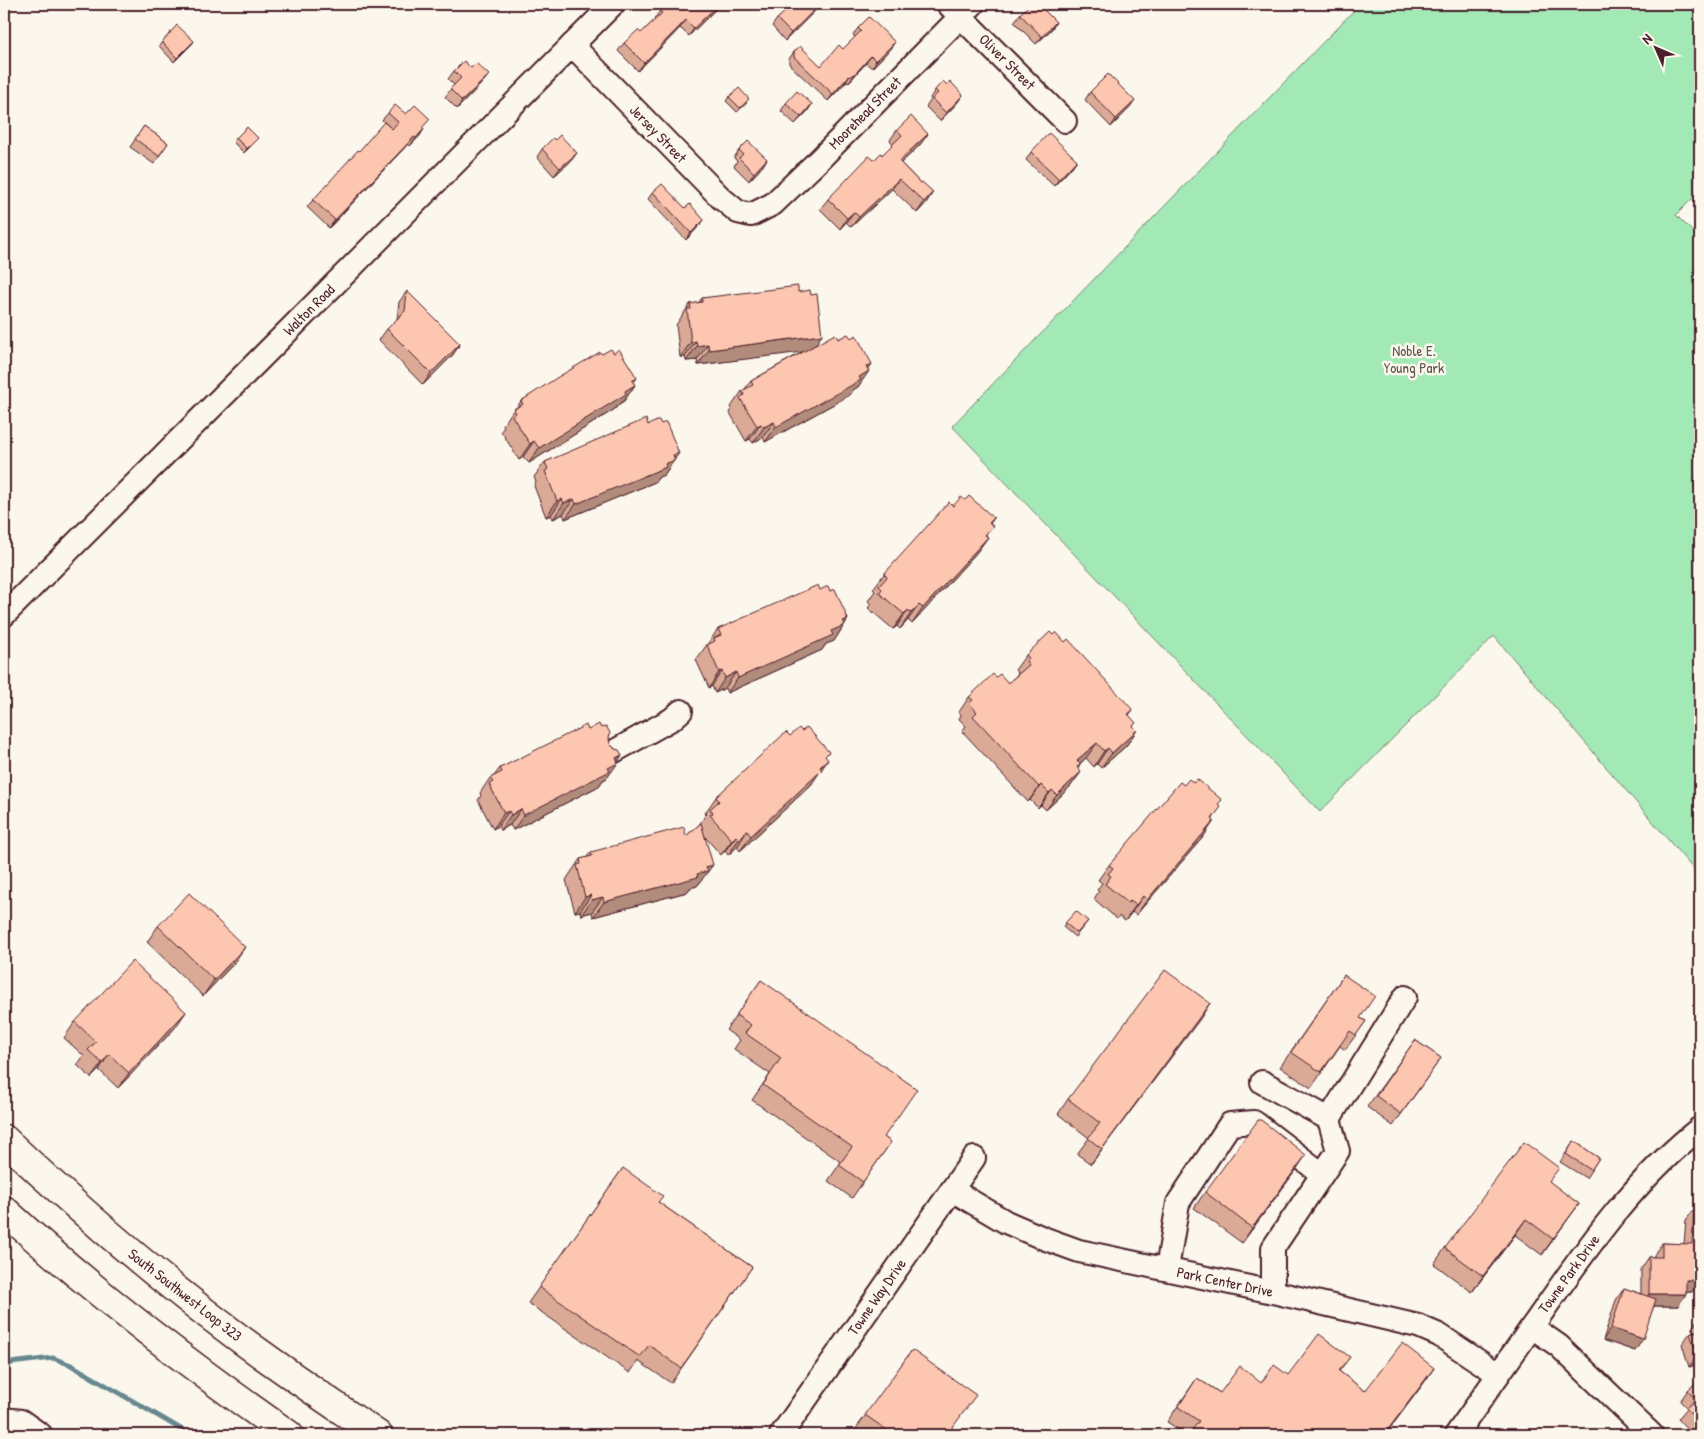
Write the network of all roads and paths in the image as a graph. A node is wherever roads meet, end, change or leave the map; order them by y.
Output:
1 (613, 4) edge
2 (961, 8) edge
3 (572, 45) junction
4 (1065, 121) dead end
5 (751, 215) joint
6 (4, 615) edge
7 (681, 711) dead end
8 (612, 753) edge
9 (1405, 997) dead end
10 (1262, 1082) dead end
11 (1329, 1119) junction
12 (1700, 1128) edge
13 (4, 1139) edge
14 (974, 1158) dead end
15 (1322, 1174) junction
16 (952, 1190) junction
17 (4, 1210) edge
18 (1167, 1269) junction
19 (1273, 1292) junction
20 (1532, 1327) junction
21 (1498, 1374) junction
22 (4, 1419) edge
23 (790, 1432) edge
24 (41, 1435) edge
25 (290, 1435) edge
26 (378, 1435) edge
27 (1456, 1435) edge
28 (1652, 1435) edge

1 - 3 street, Walton Road
2 - 4 street, Oliver Street
2 - 5 street, Moorehead Street
3 - 5 street, Jersey Street
3 - 6 street, Walton Road
7 - 8 street
9 - 11 street
10 - 11 street
11 - 15 street
12 - 20 street, Towne Park Drive
13 - 26 highway, South Southwest Loop 323
14 - 16 street, Towne Way Drive
15 - 18 street
15 - 19 street
16 - 18 street, Park Center Drive
16 - 23 street, Towne Way Drive
17 - 25 highway
18 - 19 street, Park Center Drive
19 - 21 street, Park Center Drive
20 - 21 street, Towne Park Drive
20 - 28 street
21 - 27 street, Towne Park Drive
22 - 24 street

